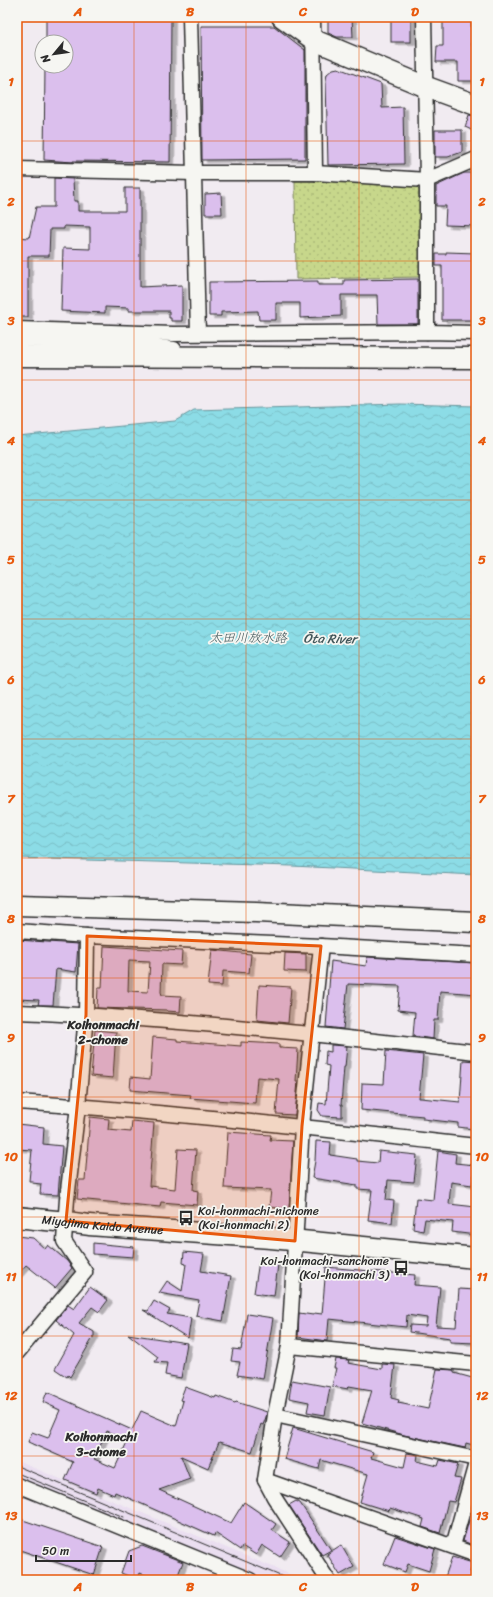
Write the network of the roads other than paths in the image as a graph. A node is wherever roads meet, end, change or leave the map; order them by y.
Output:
1 (190, 17) edge
2 (282, 17) edge
3 (313, 17) edge
4 (424, 17) edge
5 (314, 40) junction
6 (424, 86) junction
7 (476, 105) edge
8 (476, 159) edge
9 (17, 169) edge
10 (194, 173) junction
11 (315, 173) junction
12 (427, 180) junction
13 (17, 329) edge
14 (427, 332) junction
15 (198, 333) junction
16 (476, 333) edge
17 (17, 339) edge
18 (84, 342) junction
19 (17, 356) edge
20 (121, 356) junction
21 (209, 357) junction
22 (476, 358) edge
23 (17, 904) edge
24 (476, 922) edge
25 (17, 931) edge
26 (87, 936) junction
27 (322, 946) junction
28 (476, 954) edge
29 (17, 1012) edge
30 (86, 1015) junction
31 (312, 1033) junction
32 (476, 1052) edge
33 (17, 1102) edge
34 (78, 1106) junction
35 (302, 1126) junction
36 (476, 1146) edge
37 (17, 1217) edge
38 (66, 1221) junction
39 (295, 1241) junction
40 (476, 1258) edge
41 (289, 1346) junction
42 (17, 1352) edge
43 (476, 1364) edge
44 (275, 1415) junction
45 (476, 1459) edge
46 (476, 1463) edge
47 (265, 1480) junction
48 (17, 1485) edge
49 (452, 1546) junction
50 (476, 1555) edge
51 (250, 1580) edge
52 (328, 1580) edge

1 - 10 street
2 - 5 street
3 - 5 street
4 - 6 street
5 - 6 street
5 - 11 street
6 - 7 street
6 - 12 street
8 - 12 street
9 - 10 street
10 - 11 street
10 - 15 street
11 - 12 street
12 - 14 street
13 - 15 street
14 - 15 street
14 - 16 street
17 - 18 street
18 - 20 street
18 - 21 street
19 - 20 street
20 - 21 street
21 - 22 street
23 - 24 street
25 - 26 street
26 - 27 street
26 - 30 street
27 - 28 street
27 - 31 street
29 - 30 street
30 - 31 street
30 - 34 street
31 - 32 street
31 - 35 street
33 - 34 street
34 - 35 street
34 - 38 street
35 - 36 street
35 - 39 street
37 - 38 street, Miyajima Kaido Avenue
38 - 39 street, Miyajima Kaido Avenue
38 - 42 street
39 - 40 street, Miyajima Kaido Avenue
39 - 41 street
41 - 43 street
41 - 44 street
44 - 45 street
44 - 47 street
46 - 49 street
47 - 49 street
47 - 52 street
48 - 51 street
49 - 50 street

